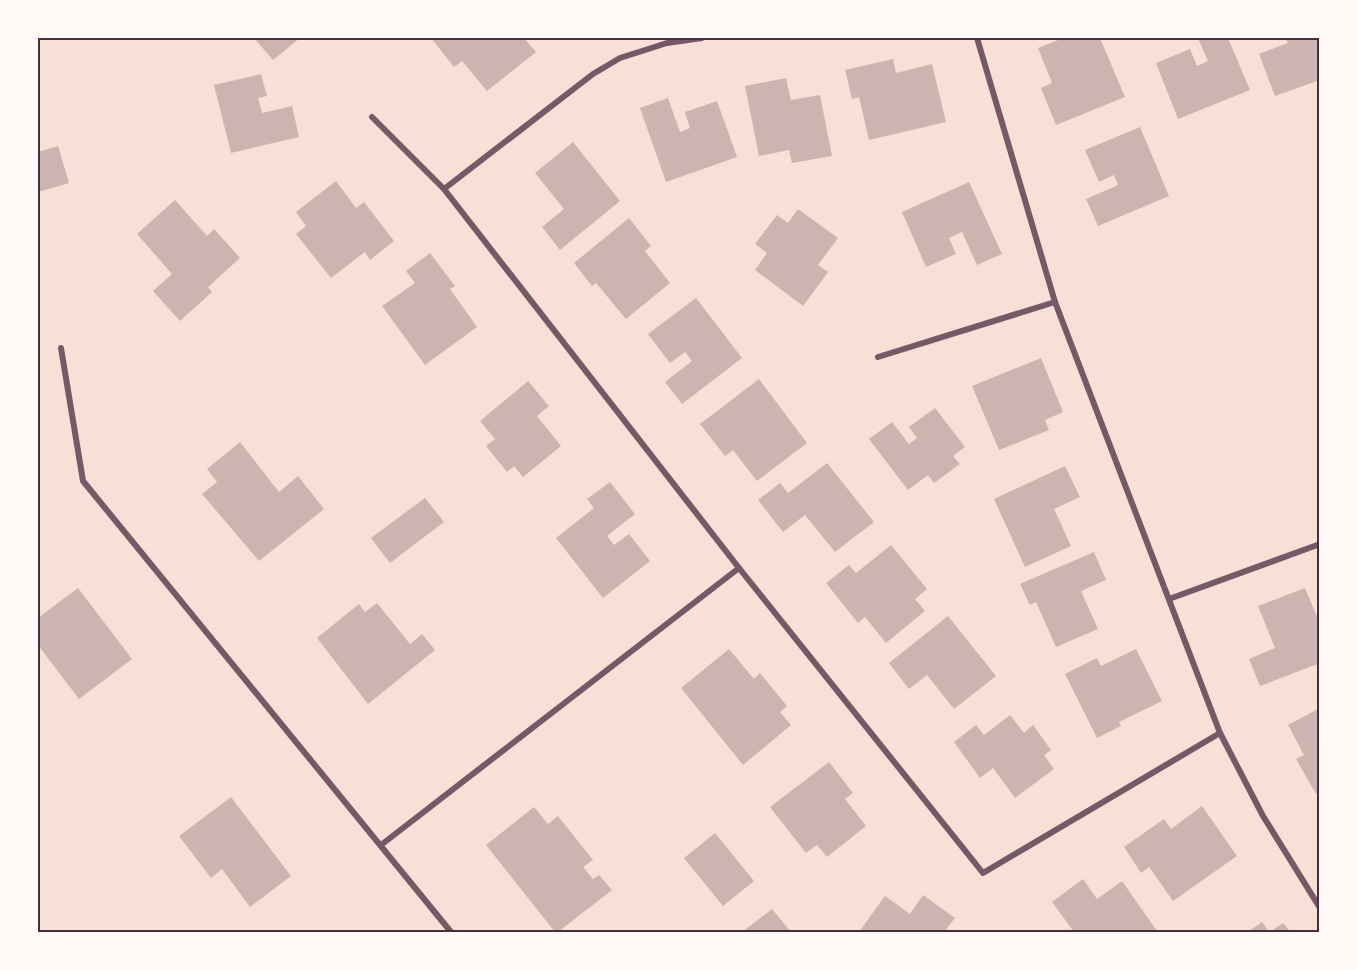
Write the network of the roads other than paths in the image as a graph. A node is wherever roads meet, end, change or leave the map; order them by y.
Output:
1 (702, 38) edge
2 (977, 38) edge
3 (372, 117) dead end
4 (444, 189) junction
5 (1054, 302) junction
6 (61, 348) dead end
7 (878, 357) dead end
8 (1320, 544) edge
9 (739, 568) junction
10 (1169, 599) junction
11 (1220, 733) junction
12 (381, 845) junction
13 (1320, 908) edge
14 (451, 933) edge

1 - 4 street
2 - 5 street
3 - 4 street
4 - 9 street
5 - 7 street
5 - 10 street
6 - 12 street
8 - 10 street
9 - 11 street
9 - 12 street
10 - 11 street
11 - 13 street
12 - 14 street

